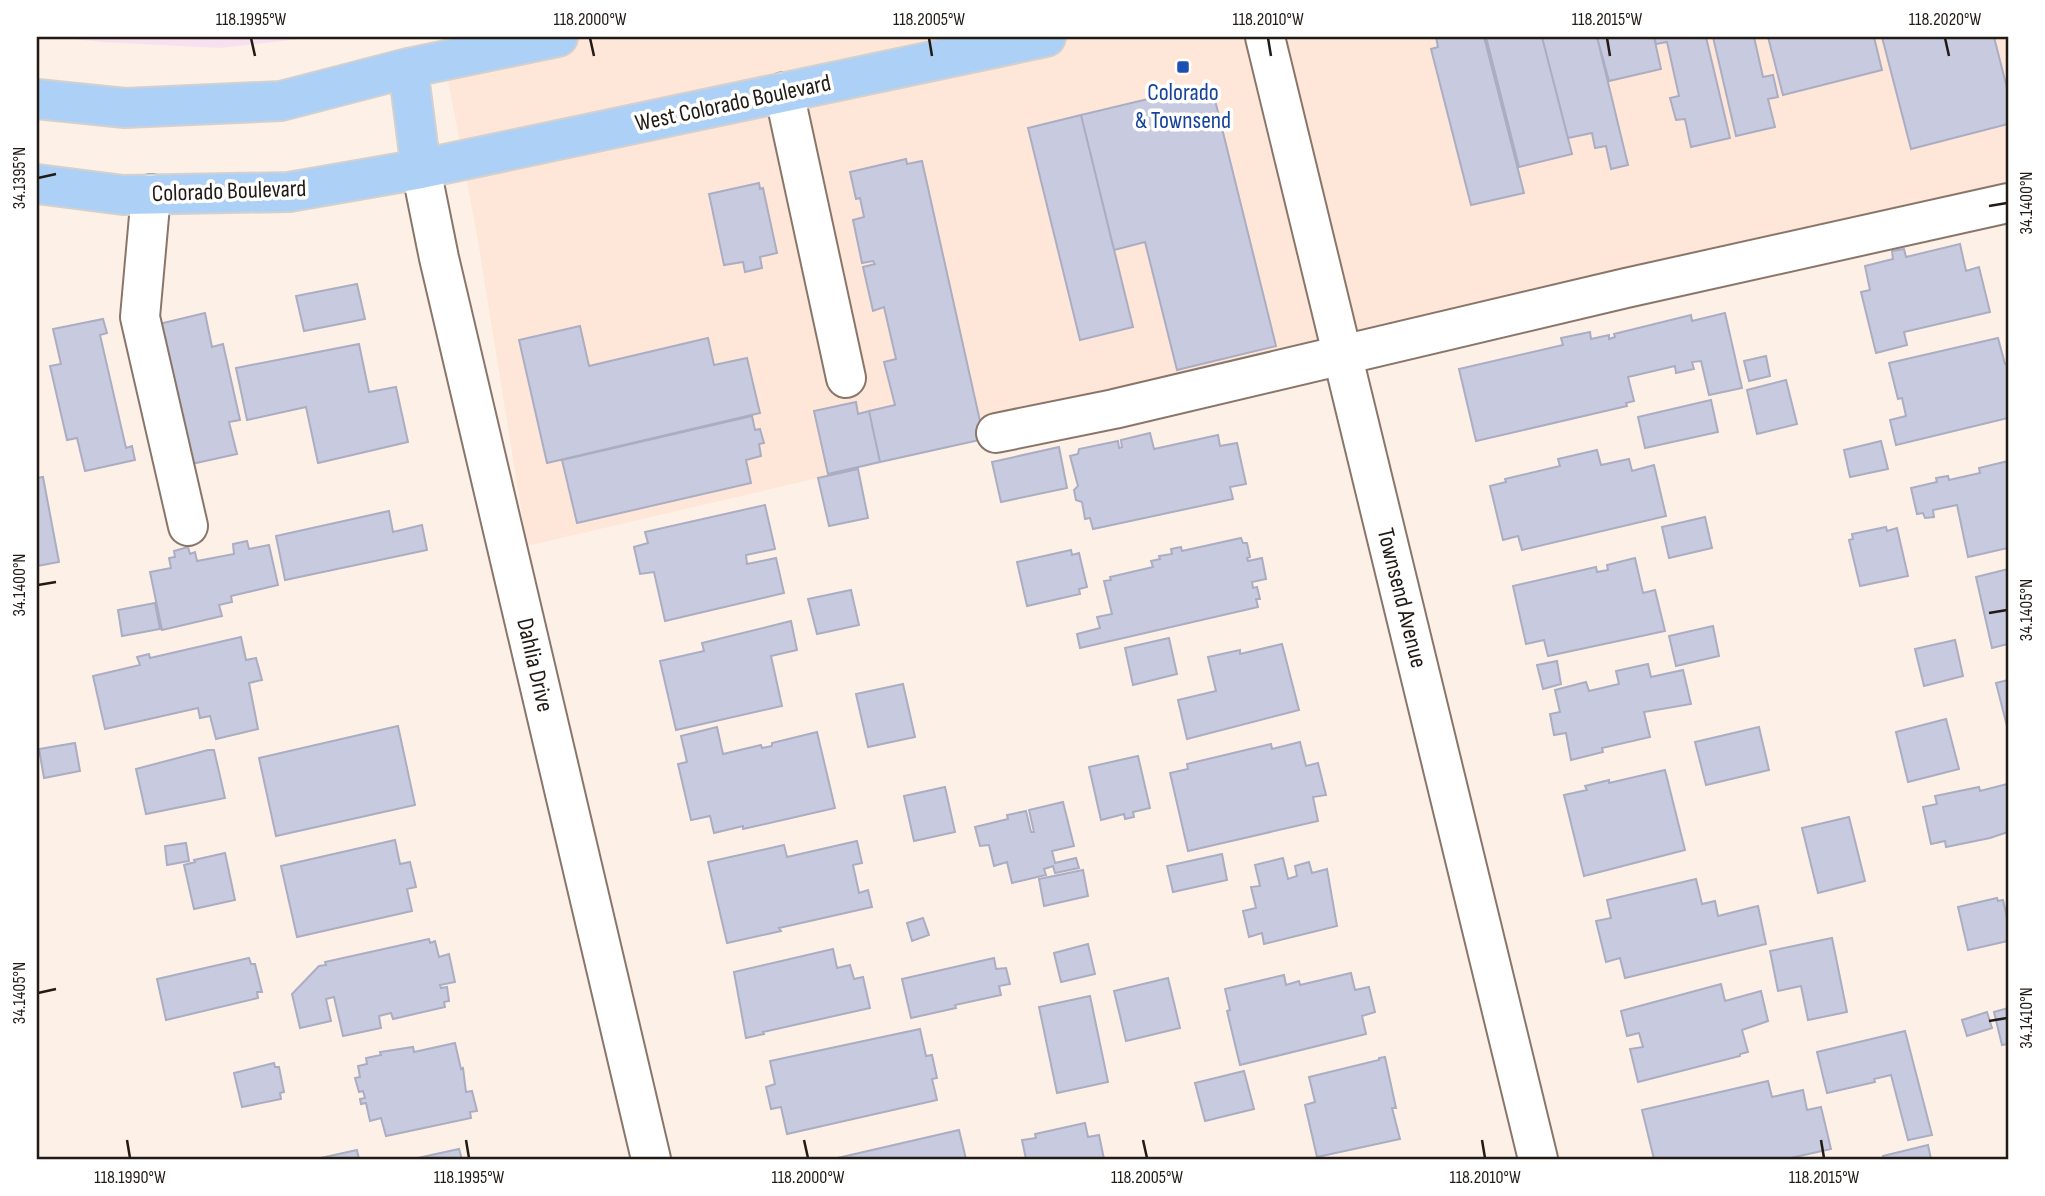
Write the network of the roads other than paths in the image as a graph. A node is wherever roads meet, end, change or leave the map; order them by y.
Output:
1 (558, 37) edge
2 (1046, 37) edge
3 (1265, 37) edge
4 (408, 68) junction
5 (784, 92) junction
6 (37, 99) edge
7 (421, 169) junction
8 (37, 184) edge
9 (151, 194) junction
10 (2008, 203) edge
11 (1342, 354) junction
12 (846, 378) dead end
13 (996, 433) dead end
14 (188, 526) dead end
15 (651, 1159) edge
16 (1538, 1159) edge

1 - 4 main road
2 - 5 main road, West Colorado Boulevard
3 - 11 street, Townsend Avenue
4 - 6 main road
4 - 7 main road
5 - 7 main road, West Colorado Boulevard
5 - 12 street
7 - 9 main road, Colorado Boulevard
7 - 15 street, Dahlia Drive
8 - 9 main road, Colorado Boulevard
9 - 14 street
10 - 11 street
11 - 13 street
11 - 16 street, Townsend Avenue

